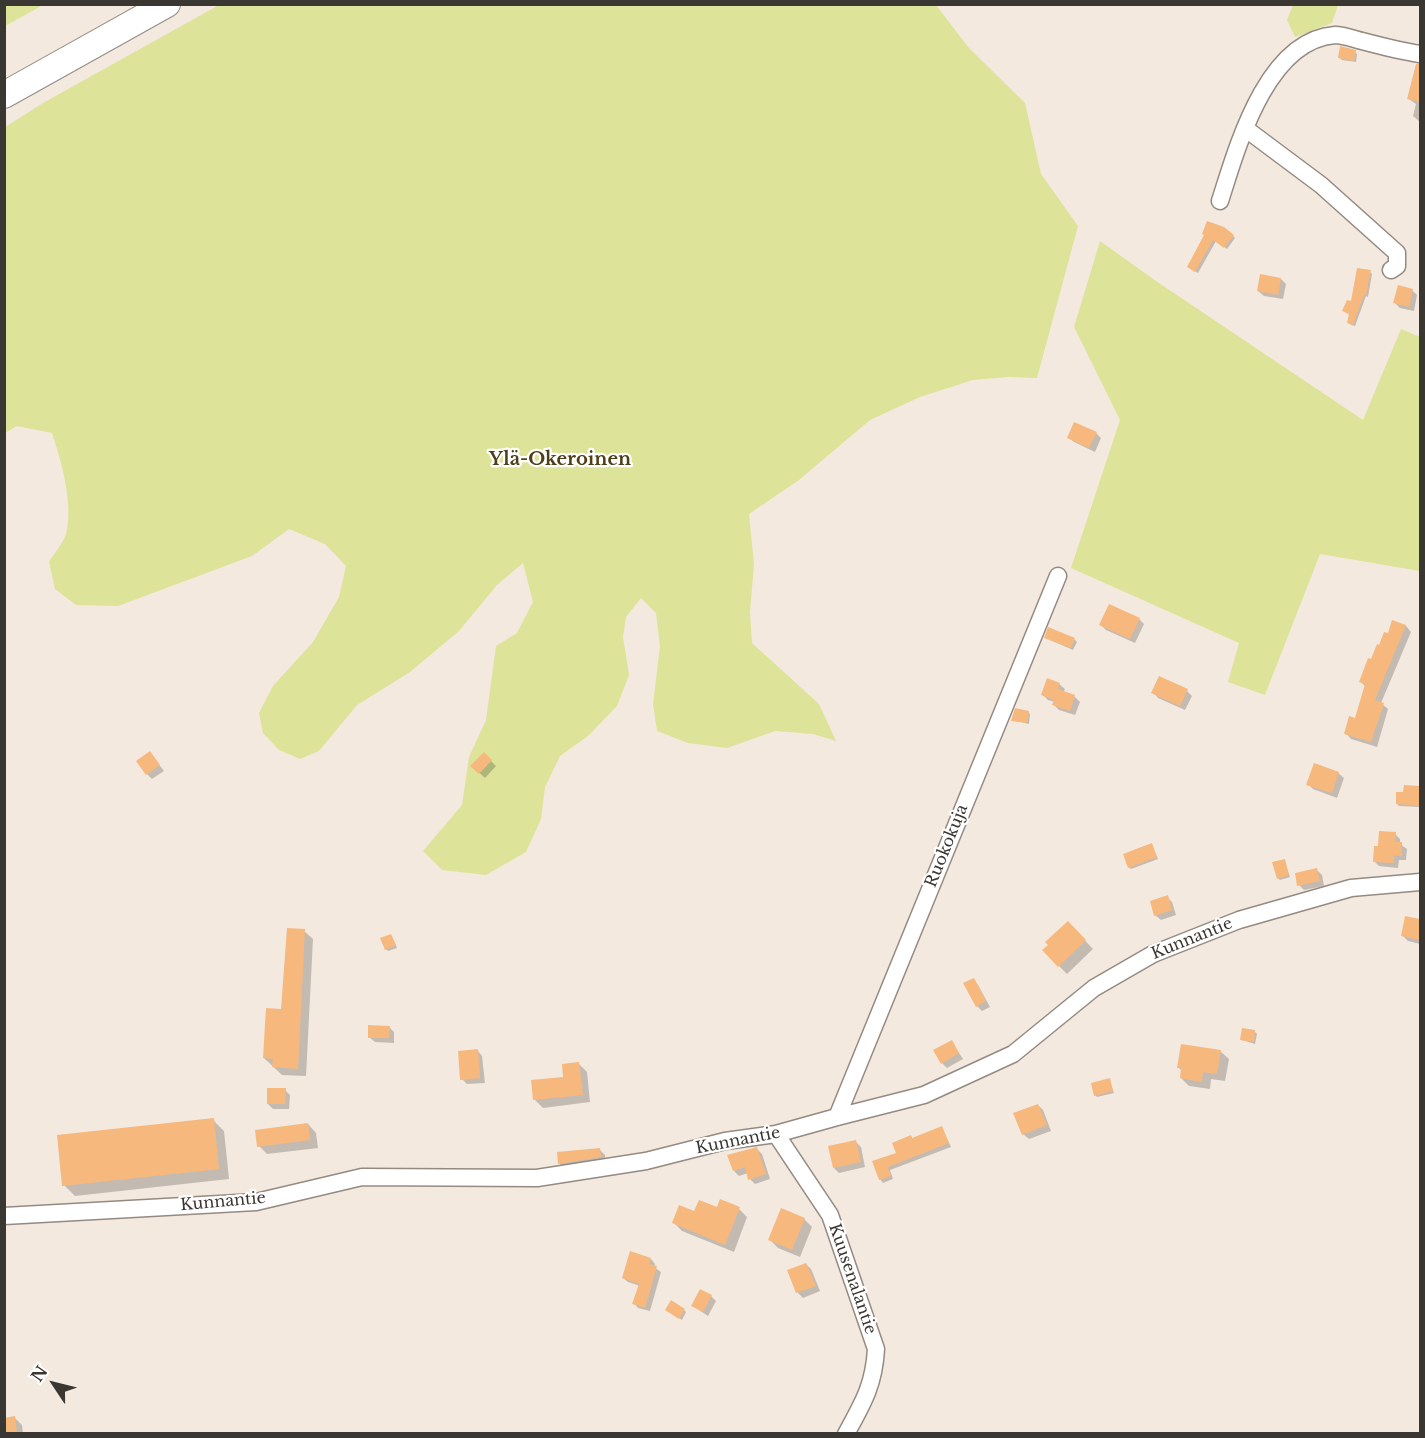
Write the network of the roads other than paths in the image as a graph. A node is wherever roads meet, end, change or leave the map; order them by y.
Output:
1 (167, 4) edge
2 (1420, 54) edge
3 (4, 94) edge
4 (1246, 129) junction
5 (1220, 201) dead end
6 (1391, 270) dead end
7 (1058, 576) dead end
8 (1420, 882) edge
9 (837, 1117) junction
10 (776, 1134) junction
11 (4, 1216) edge
12 (846, 1434) edge

1 - 3 main road
2 - 4 street
4 - 5 street
4 - 6 street
7 - 9 street, Ruokokuja
8 - 9 street, Kunnantie
9 - 10 street, Kunnantie
10 - 11 street, Kunnantie
10 - 12 street, Kuusenalantie

